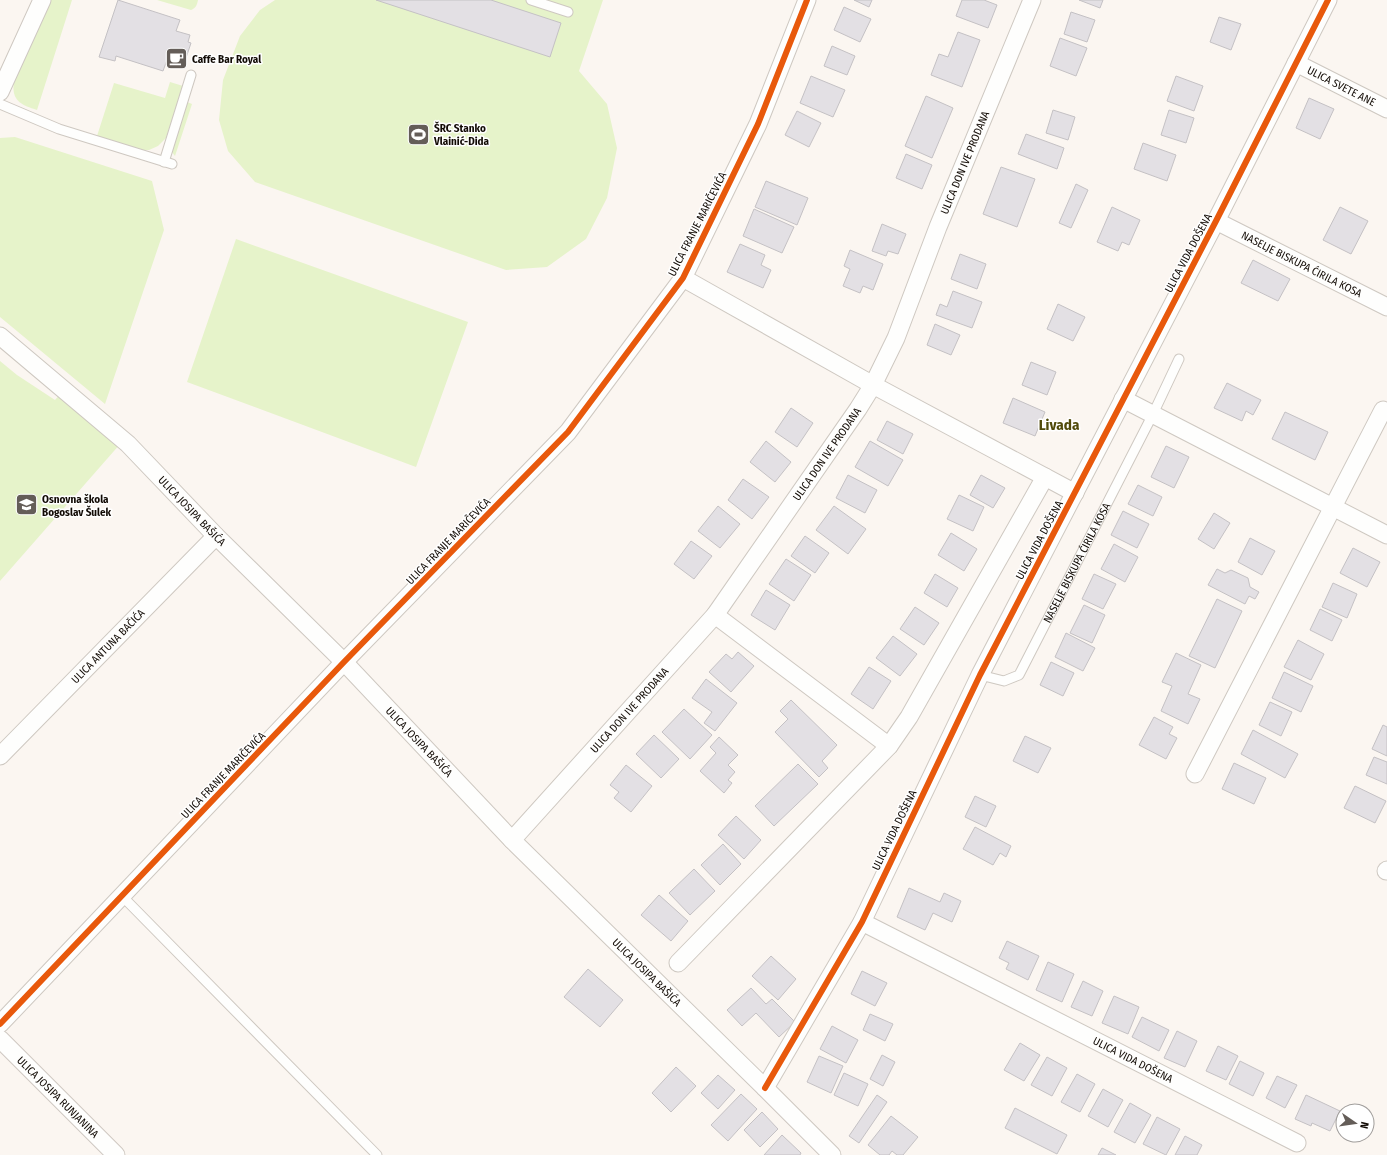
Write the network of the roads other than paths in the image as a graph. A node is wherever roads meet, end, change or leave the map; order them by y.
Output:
1 (42, 0) edge
2 (530, 0) edge
3 (807, 0) edge
4 (1032, 0) edge
5 (1327, 0) edge
6 (568, 12) dead end
7 (1296, 63) junction
8 (191, 75) dead end
9 (0, 92) edge
10 (0, 104) edge
11 (1387, 109) edge
12 (1216, 221) junction
13 (683, 278) junction
14 (1387, 307) edge
15 (0, 336) edge
16 (1179, 359) dead end
17 (873, 385) junction
18 (1123, 399) junction
19 (1383, 410) dead end
20 (1153, 414) junction
21 (1045, 477) junction
22 (1075, 493) junction
23 (1332, 507) junction
24 (1387, 535) edge
25 (216, 536) junction
26 (715, 615) junction
27 (344, 662) junction
28 (980, 674) junction
29 (889, 746) junction
30 (0, 756) edge
31 (1195, 774) dead end
32 (512, 840) junction
33 (122, 896) junction
34 (862, 922) junction
35 (678, 963) dead end
36 (0, 1024) edge
37 (0, 1039) edge
38 (765, 1088) junction
39 (1297, 1144) dead end
40 (116, 1155) edge
41 (377, 1155) edge
42 (832, 1155) edge

1 - 9 street
2 - 6 lane
3 - 13 street, ULICA FRANJE MARIČEVIĆA
4 - 17 street, ULICA DON IVE PRODANA
5 - 7 street, ULICA VIDA DOŠENA
7 - 11 street, ULICA SVETE ANE
7 - 12 street, ULICA VIDA DOŠENA
8 - 10 lane
12 - 14 street, NASELJE BISKUPA ĆIRILA KOSA
12 - 18 street, ULICA VIDA DOŠENA
13 - 17 street
13 - 27 street, ULICA FRANJE MARIČEVIĆA
15 - 25 street, ULICA JOSIPA BAŠIĆA
16 - 20 lane, NASELJE BISKUPA ĆIRILA KOSA
17 - 21 street
17 - 26 street, ULICA DON IVE PRODANA
18 - 20 street
18 - 22 street, ULICA VIDA DOŠENA
19 - 23 street
20 - 23 street
20 - 28 lane, NASELJE BISKUPA ĆIRILA KOSA
21 - 22 street
21 - 29 street
22 - 28 street, ULICA VIDA DOŠENA
23 - 24 street
23 - 31 street
25 - 27 street, ULICA JOSIPA BAŠIĆA
25 - 30 street, ULICA ANTUNA BAČIĆA
26 - 29 street
26 - 32 street, ULICA DON IVE PRODANA
27 - 32 street, ULICA JOSIPA BAŠIĆA
27 - 33 street, ULICA FRANJE MARIČEVIĆA
28 - 34 street, ULICA VIDA DOŠENA
29 - 35 street
32 - 38 street, ULICA JOSIPA BAŠIĆA
33 - 36 street, ULICA FRANJE MARIČEVIĆA
33 - 41 lane
34 - 38 street, ULICA VIDA DOŠENA
34 - 39 street, ULICA VIDA DOŠENA
37 - 40 street, ULICA JOSIPA RUNJANINA
38 - 42 street, ULICA JOSIPA BAŠIĆA

